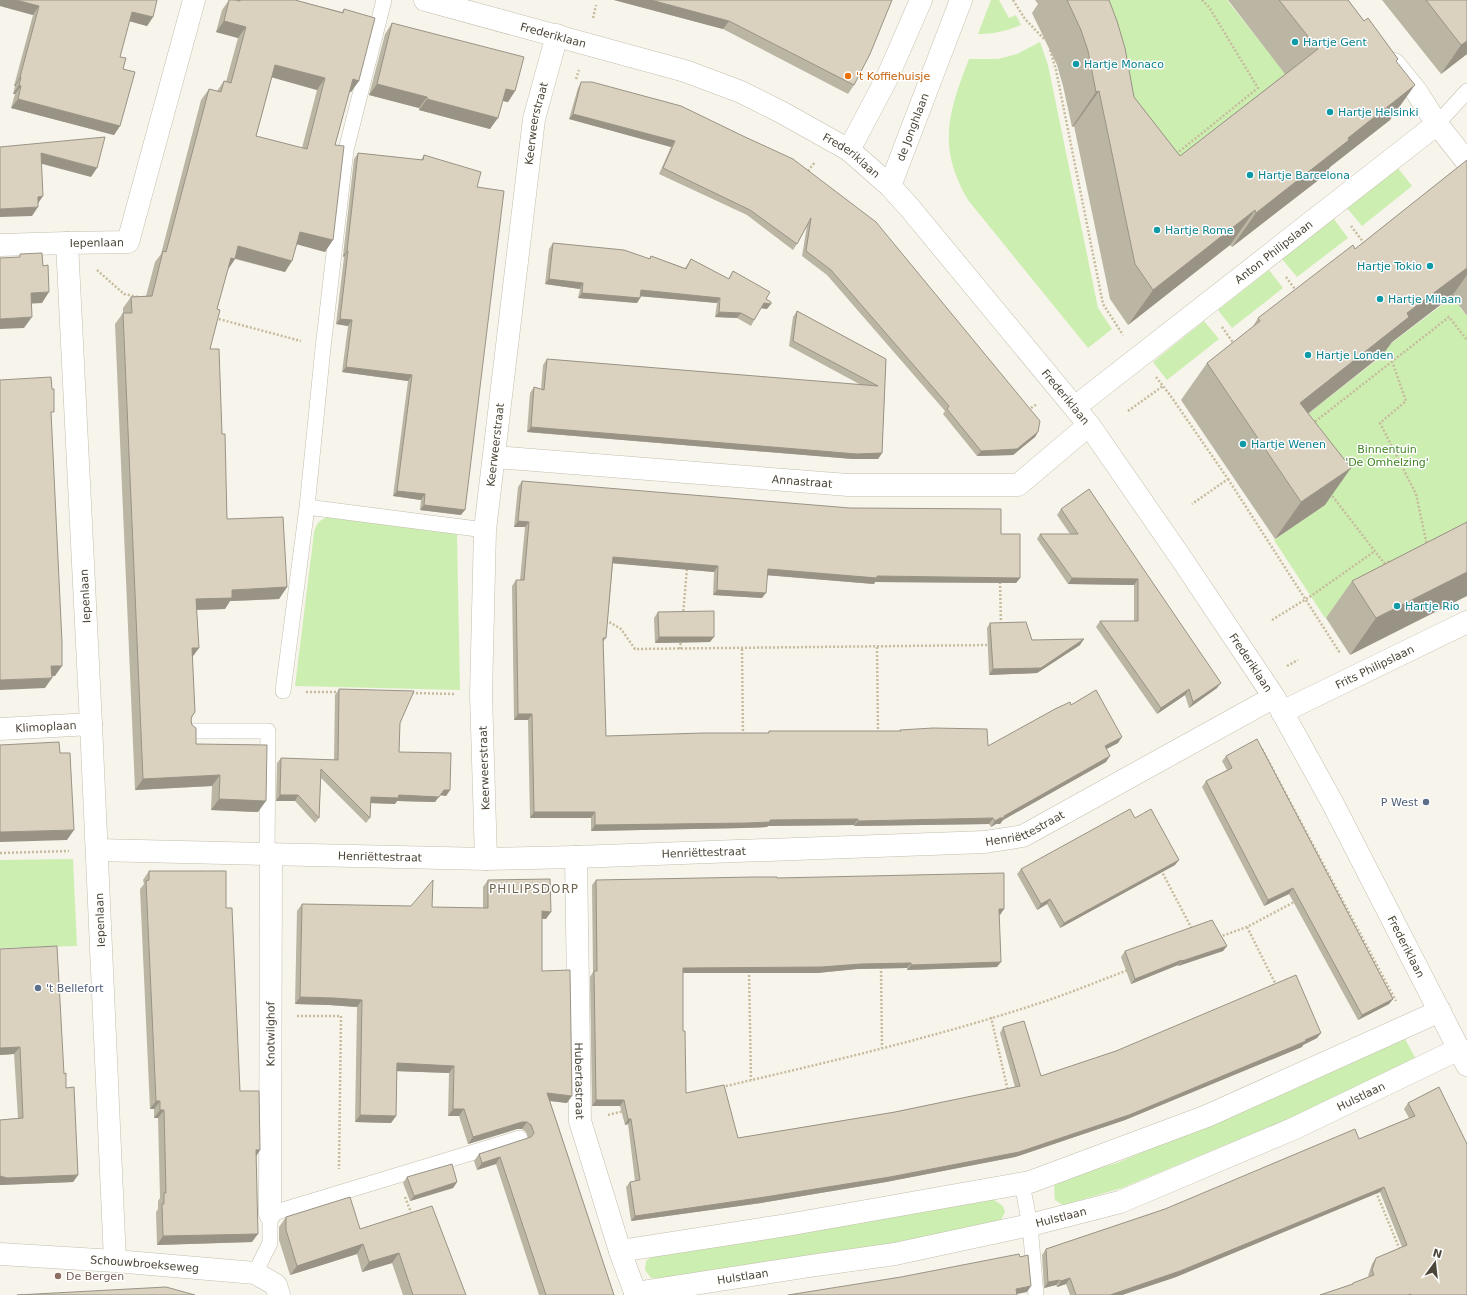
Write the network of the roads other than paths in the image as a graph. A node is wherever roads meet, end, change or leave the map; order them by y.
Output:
1 (194, 0) edge
2 (384, 0) edge
3 (425, 0) edge
4 (921, 0) edge
5 (961, 0) edge
6 (557, 35) junction
7 (1381, 48) edge
8 (1467, 91) edge
9 (1437, 124) junction
10 (849, 150) junction
11 (1467, 162) edge
12 (890, 186) junction
13 (66, 243) junction
14 (0, 245) edge
15 (1075, 408) junction
16 (1089, 426) junction
17 (495, 457) junction
18 (307, 507) junction
19 (485, 530) junction
20 (1467, 622) edge
21 (283, 691) road end
22 (1278, 705) junction
23 (91, 724) junction
24 (0, 729) edge
25 (192, 731) edge
26 (97, 850) junction
27 (269, 854) junction
28 (576, 857) junction
29 (486, 859) junction
30 (1440, 1011) junction
31 (1463, 1057) edge
32 (520, 1138) dead end
33 (1022, 1184) junction
34 (270, 1214) junction
35 (1030, 1226) junction
36 (620, 1251) junction
37 (0, 1254) edge
38 (115, 1261) junction
39 (255, 1273) junction
40 (635, 1294) edge
41 (279, 1295) edge
42 (1036, 1295) edge

1 - 13 street, Iepenlaan
2 - 18 lane
3 - 6 street, Frederiklaan
4 - 10 street
5 - 12 street, de Jonghlaan
6 - 10 street, Frederiklaan
6 - 17 street, Keerweerstraat
7 - 9 street
8 - 9 lane, Anton Philipslaan
9 - 11 street
9 - 15 street, Anton Philipslaan
10 - 12 street, Frederiklaan
12 - 15 street, Frederiklaan
13 - 14 street
13 - 23 street, Iepenlaan
15 - 16 street, Frederiklaan
16 - 17 street, Annastraat
16 - 22 street, Frederiklaan
17 - 19 street, Keerweerstraat
18 - 19 lane
18 - 21 lane
19 - 29 street, Keerweerstraat
20 - 22 street, Frits Philipslaan
22 - 28 street, Henriëttestraat
22 - 30 street, Frederiklaan
23 - 24 street, Klimoplaan
23 - 26 street, Iepenlaan
25 - 27 lane
26 - 27 street, Henriëttestraat
26 - 38 street, Iepenlaan
27 - 29 street, Henriëttestraat
27 - 34 street, Knotwilghof
28 - 29 street, Henriëttestraat
28 - 36 street, Hubertastraat
30 - 31 street, Frederiklaan
30 - 33 street
31 - 35 street, Hulstlaan
32 - 34 lane
33 - 35 lane
33 - 36 street
34 - 39 lane, Knotwilghof
35 - 40 street, Hulstlaan
35 - 42 lane
36 - 40 street, Hubertastraat
37 - 38 street, Schouwbroekseweg
38 - 39 street, Schouwbroekseweg
39 - 41 street, Schouwbroekseweg

